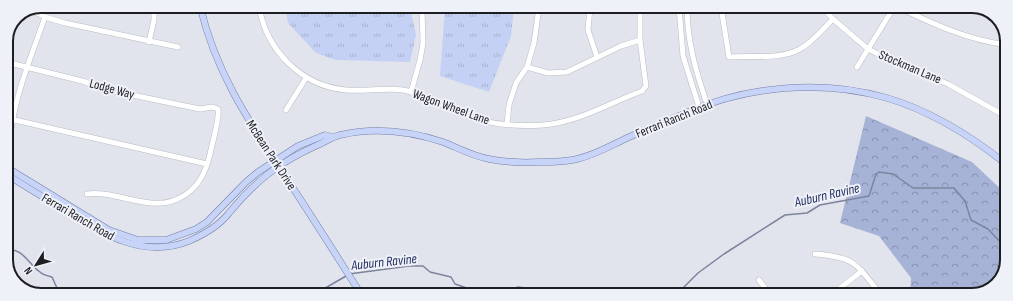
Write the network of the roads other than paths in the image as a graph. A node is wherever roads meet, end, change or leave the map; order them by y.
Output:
1 (38, 13) edge
2 (154, 13) edge
3 (202, 13) edge
4 (261, 13) edge
5 (422, 13) edge
6 (538, 13) edge
7 (589, 13) edge
8 (640, 13) edge
9 (679, 13) edge
10 (686, 13) edge
11 (722, 13) edge
12 (828, 13) edge
13 (890, 13) edge
14 (911, 13) edge
15 (45, 17) junction
16 (833, 19) junction
17 (640, 40) junction
18 (149, 42) junction
19 (1000, 44) edge
20 (178, 47) dead end
21 (868, 49) junction
22 (597, 57) junction
23 (13, 64) edge
24 (527, 67) junction
25 (857, 67) dead end
26 (27, 68) junction
27 (306, 78) junction
28 (411, 92) junction
29 (707, 104) junction
30 (13, 108) edge
31 (699, 108) junction
32 (286, 110) dead end
33 (1000, 114) edge
34 (13, 120) edge
35 (507, 124) junction
36 (332, 137) junction
37 (1000, 160) edge
38 (275, 161) junction
39 (207, 164) junction
40 (13, 166) edge
41 (279, 167) junction
42 (13, 171) edge
43 (13, 178) edge
44 (50, 194) junction
45 (87, 194) dead end
46 (815, 254) dead end
47 (862, 271) junction
48 (759, 280) dead end
49 (357, 288) edge
50 (765, 288) edge
51 (840, 288) edge
52 (876, 288) edge

1 - 15 street
2 - 18 street
3 - 38 main road, McBean Park Drive
4 - 27 street, Wagon Wheel Lane
5 - 28 street
6 - 24 street
7 - 22 street
8 - 17 street, Wagon Wheel Lane
9 - 31 street
10 - 29 street
11 - 16 street
12 - 16 street, Stockman Lane
13 - 21 street
14 - 19 street
15 - 18 street
15 - 26 street
16 - 21 street, Stockman Lane
17 - 22 street
17 - 35 street, Wagon Wheel Lane
18 - 20 street
21 - 25 street
21 - 33 street, Stockman Lane
22 - 24 street
23 - 26 street, Lodge Way
24 - 35 street
26 - 30 street
26 - 39 street, Lodge Way
27 - 28 street, Wagon Wheel Lane
27 - 32 street
28 - 35 street, Wagon Wheel Lane
29 - 31 main road, Ferrari Ranch Road
29 - 37 main road, Ferrari Ranch Road
31 - 36 main road, Ferrari Ranch Road
34 - 39 street
36 - 38 main road, Ferrari Ranch Road
36 - 41 main road, Ferrari Ranch Road
38 - 41 main road, McBean Park Drive
38 - 44 main road, Ferrari Ranch Road
39 - 45 street
40 - 44 main road
41 - 43 main road, Ferrari Ranch Road
41 - 49 main road, McBean Park Drive
42 - 44 main road, Ferrari Ranch Road
46 - 47 street
47 - 51 street
47 - 52 street
48 - 50 street

